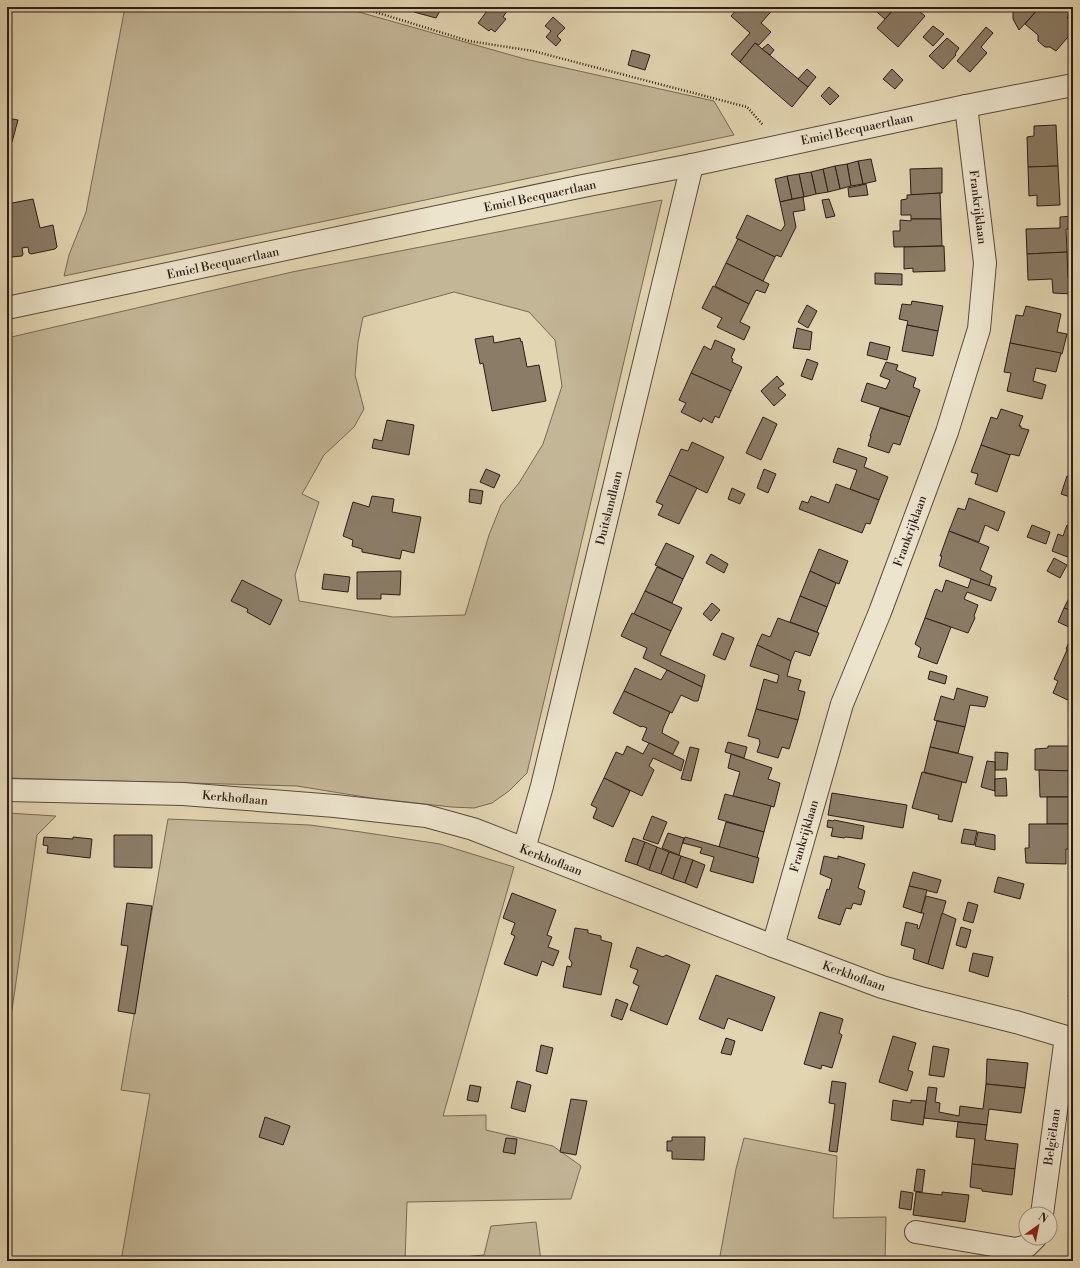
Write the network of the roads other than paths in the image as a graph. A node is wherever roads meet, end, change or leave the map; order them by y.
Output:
1 (1073, 85) edge
2 (966, 106) junction
3 (692, 165) junction
4 (7, 308) edge
5 (7, 790) edge
6 (524, 849) junction
7 (773, 946) junction
8 (1069, 1038) edge
9 (1043, 1206) edge
10 (916, 1232) dead end
11 (1027, 1246) edge

1 - 2 street, Emiel Becquaertlaan
2 - 3 street, Emiel Becquaertlaan
2 - 7 street, Frankrijklaan
3 - 4 street, Emiel Becquaertlaan
3 - 6 street, Duitslandlaan
5 - 6 street, Kerkhoflaan
6 - 7 street, Kerkhoflaan
7 - 8 street, Kerkhoflaan
8 - 9 street, Belgiëlaan
10 - 11 street

